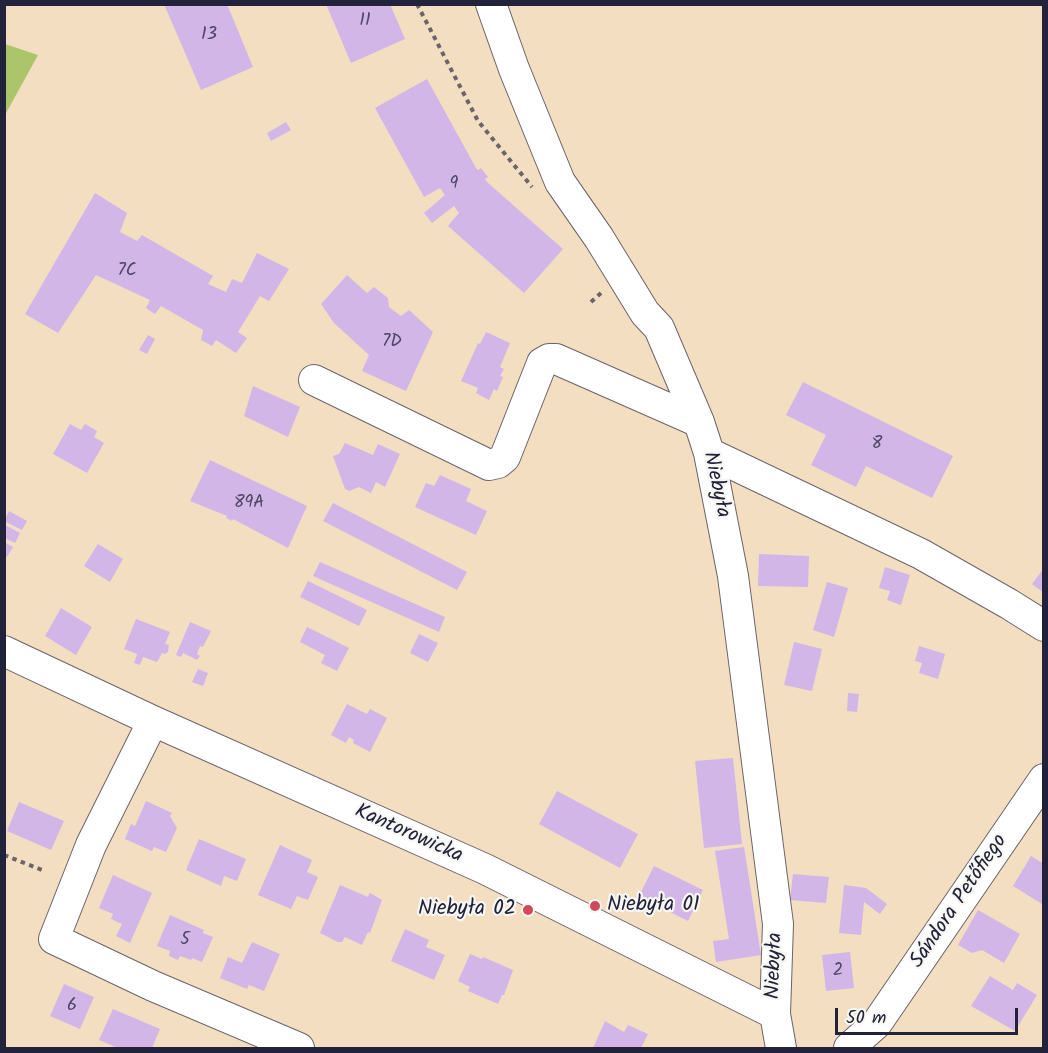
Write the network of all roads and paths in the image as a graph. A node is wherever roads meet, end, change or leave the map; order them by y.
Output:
1 (417, 4) edge
2 (491, 4) edge
3 (535, 190) dead end
4 (596, 284) dead end
5 (591, 302) dead end
6 (314, 380) dead end
7 (699, 422) junction
8 (709, 453) junction
9 (1044, 626) edge
10 (4, 651) edge
11 (153, 721) junction
12 (1044, 779) edge
13 (4, 855) edge
14 (42, 870) dead end
15 (775, 1014) junction
16 (299, 1048) edge
17 (782, 1048) edge
18 (849, 1048) edge

1 - 3 path
2 - 7 street, Niebyła
4 - 5 path
6 - 7 street
7 - 8 street, Niebyła
8 - 9 street
8 - 15 street, Niebyła
10 - 11 street, Kantorowicka
11 - 15 street, Kantorowicka
11 - 16 street
12 - 18 street, Sándora Petőfiego
13 - 14 path
15 - 17 street

